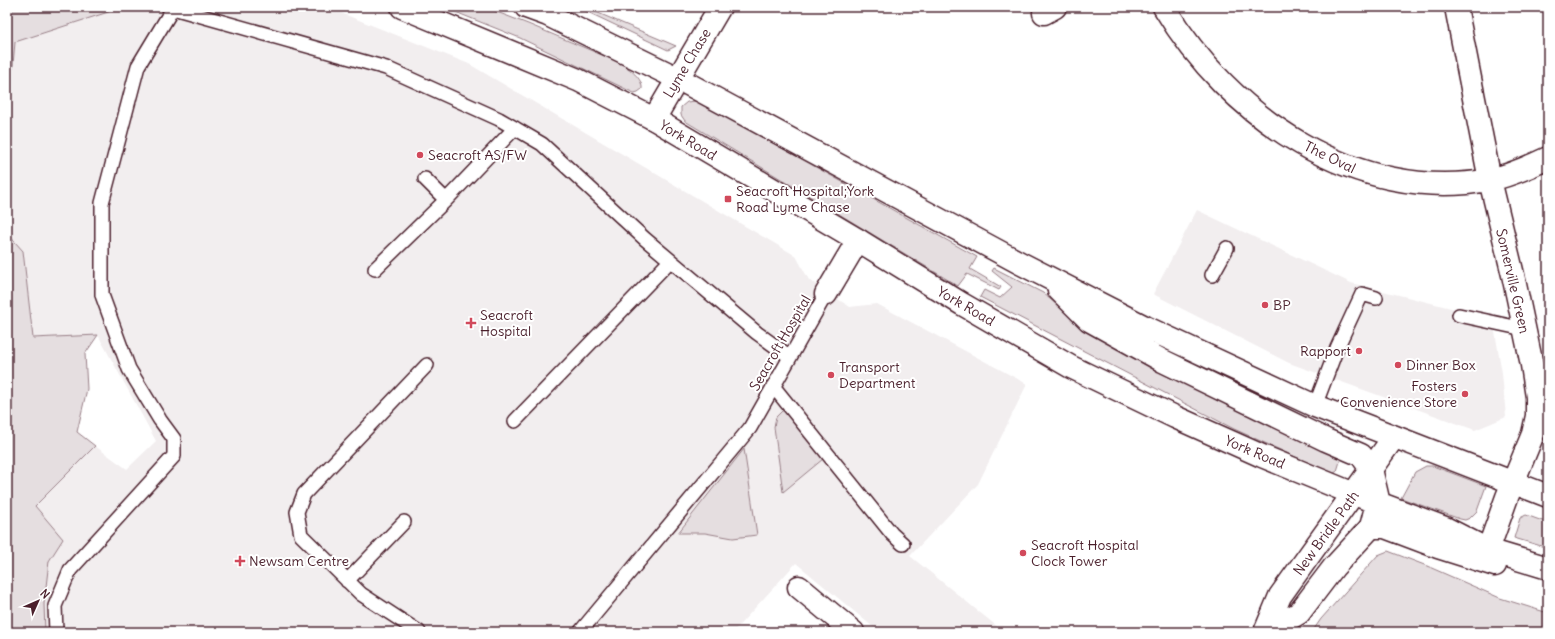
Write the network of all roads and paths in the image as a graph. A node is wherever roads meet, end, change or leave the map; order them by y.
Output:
1 (402, 7) edge
2 (526, 7) edge
3 (720, 7) edge
4 (1164, 7) edge
5 (1456, 7) edge
6 (677, 78) junction
7 (654, 119) junction
8 (515, 128) junction
9 (1548, 158) edge
10 (424, 179) dead end
11 (1490, 180) junction
12 (446, 200) junction
13 (858, 240) junction
14 (1227, 248) dead end
15 (670, 261) junction
16 (375, 269) dead end
17 (1044, 275) junction
18 (1212, 275) dead end
19 (826, 294) joint
20 (1376, 298) dead end
21 (1459, 315) dead end
22 (1524, 329) junction
23 (790, 357) junction
24 (427, 365) dead end
25 (773, 386) junction
26 (1316, 406) junction
27 (515, 422) dead end
28 (1394, 437) junction
29 (1371, 469) junction
30 (1513, 483) junction
31 (1354, 494) junction
32 (1548, 496) edge
33 (1377, 503) junction
34 (404, 522) dead end
35 (1371, 527) junction
36 (904, 544) dead end
37 (1488, 550) junction
38 (1546, 568) edge
39 (347, 581) junction
40 (799, 587) dead end
41 (56, 632) edge
42 (418, 632) edge
43 (580, 632) edge
44 (853, 632) edge
45 (1266, 632) edge

1 - 7 main road, York Road
2 - 6 main road
3 - 6 main road, Lyme Chase
4 - 11 main road, The Oval
5 - 11 main road, Somerville Green
6 - 7 main road, Lyme Chase
6 - 17 main road
7 - 13 main road, York Road
8 - 12 lane
8 - 15 lane
8 - 41 lane
9 - 11 main road, The Oval
10 - 12 lane
11 - 22 main road, Somerville Green
12 - 16 lane
13 - 19 main road
13 - 31 main road, York Road
14 - 18 lane
15 - 23 lane
15 - 27 lane
17 - 26 main road
17 - 29 main road
19 - 23 lane, Seacroft Hospital
20 - 26 lane
21 - 22 lane
22 - 30 main road, Somerville Green
23 - 25 lane, Seacroft Hospital
24 - 39 lane
25 - 36 lane
25 - 43 lane, Seacroft Hospital
26 - 28 main road
28 - 29 main road, New Bridle Path
28 - 30 main road
29 - 31 main road, New Bridle Path
29 - 33 main road
30 - 32 main road
30 - 37 main road, Somerville Green
31 - 33 main road, York Road
31 - 45 main road, New Bridle Path
33 - 35 main road
33 - 37 main road, York Road
34 - 39 lane
35 - 38 main road
35 - 45 main road, New Bridle Path
37 - 38 main road, York Road
39 - 42 lane
40 - 44 main road

